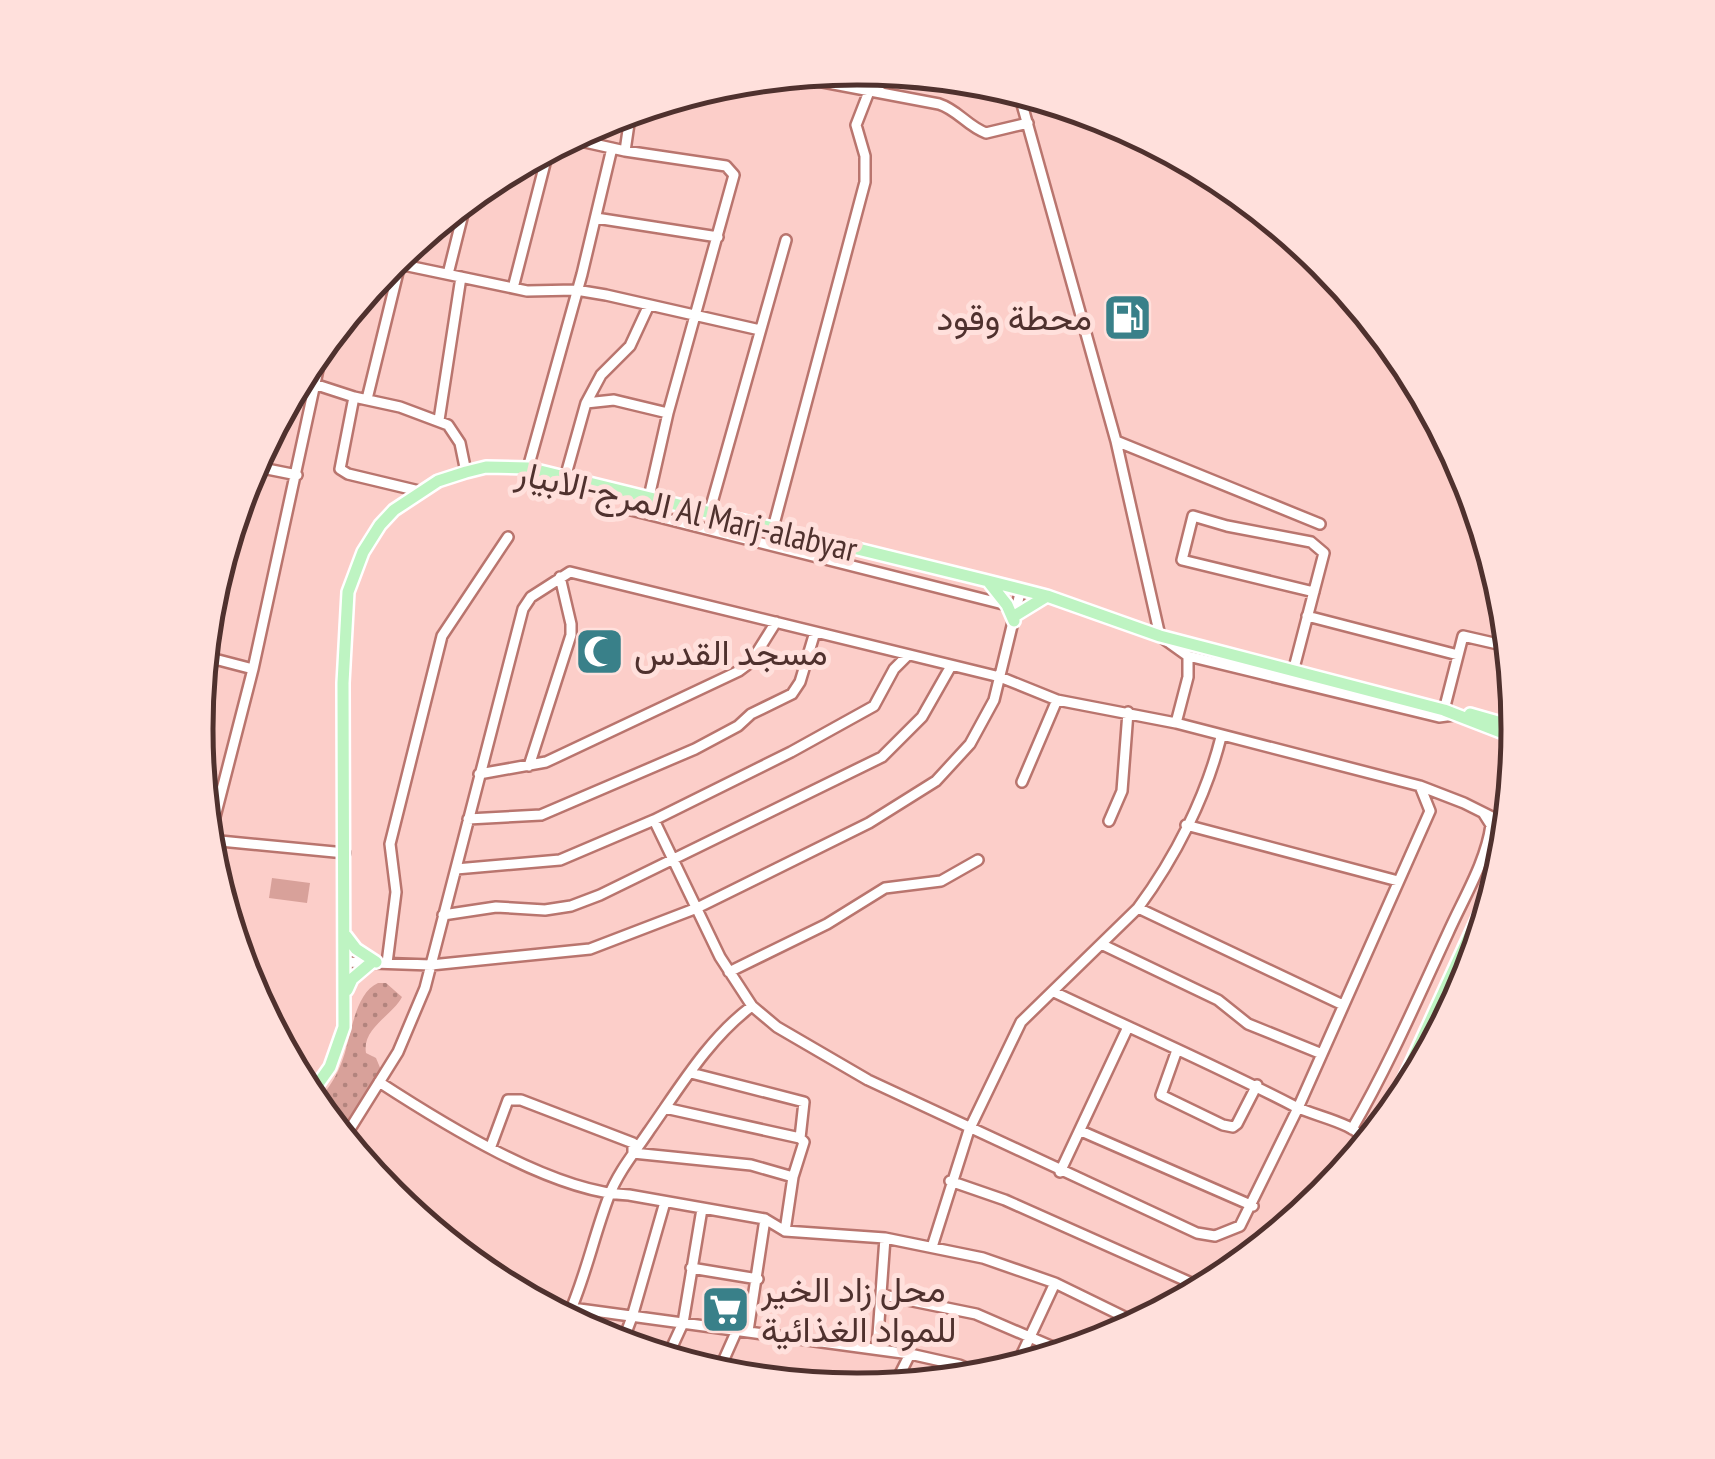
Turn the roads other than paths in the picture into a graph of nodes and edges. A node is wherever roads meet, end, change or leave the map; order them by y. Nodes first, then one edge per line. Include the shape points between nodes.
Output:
1 (849, 85) edge
2 (878, 85) edge
3 (870, 89) junction
4 (1023, 107) edge
5 (1028, 123) junction
6 (629, 127) edge
7 (590, 143) edge
8 (612, 148) junction
9 (626, 151) junction
10 (544, 166) edge
11 (596, 218) junction
12 (461, 221) edge
13 (718, 237) junction
14 (786, 240) dead end
15 (410, 266) edge
16 (448, 274) junction
17 (461, 277) junction
18 (390, 287) edge
19 (513, 288) junction
20 (576, 290) junction
21 (649, 305) junction
22 (697, 316) junction
23 (760, 330) junction
24 (314, 384) joint
25 (354, 397) junction
26 (367, 399) junction
27 (586, 402) junction
28 (668, 413) junction
29 (439, 420) junction
30 (1116, 441) junction
31 (528, 468) junction
32 (268, 469) edge
33 (466, 472) junction
34 (297, 475) junction
35 (566, 478) junction
36 (419, 491) junction
37 (649, 497) junction
38 (627, 509) dead end
39 (710, 510) junction
40 (1320, 524) dead end
41 (772, 528) junction
42 (508, 537) dead end
43 (823, 541) junction
44 (819, 559) junction
45 (560, 578) junction
46 (988, 581) junction
47 (1022, 589) junction
48 (1314, 592) junction
49 (1047, 596) junction
50 (1012, 613) junction
51 (1307, 616) junction
52 (776, 622) junction
53 (814, 632) junction
54 (1160, 636) junction
55 (1496, 643) edge
56 (908, 655) junction
57 (1458, 655) junction
58 (1188, 656) junction
59 (217, 659) edge
60 (951, 666) junction
61 (253, 668) junction
62 (1294, 668) junction
63 (1000, 676) junction
64 (1058, 700) junction
65 (1128, 712) junction
66 (1454, 713) junction
67 (1176, 723) junction
68 (1502, 723) edge
69 (1502, 732) edge
70 (1221, 737) junction
71 (528, 766) junction
72 (479, 774) junction
73 (1022, 782) dead end
74 (1420, 786) junction
75 (1452, 798) junction
76 (218, 805) edge
77 (1430, 811) junction
78 (1482, 812) junction
79 (468, 819) junction
80 (1495, 819) edge
81 (654, 820) junction
82 (1109, 821) dead end
83 (1186, 825) junction
84 (224, 845) edge
85 (345, 853) junction
86 (673, 859) junction
87 (978, 860) dead end
88 (456, 869) junction
89 (1398, 880) junction
90 (697, 908) junction
91 (1138, 908) junction
92 (442, 915) junction
93 (345, 934) junction
94 (1101, 944) junction
95 (1463, 950) edge
96 (345, 962) junction
97 (378, 963) junction
98 (431, 965) junction
99 (730, 972) junction
100 (1054, 992) junction
101 (345, 994) junction
102 (1343, 1005) junction
103 (752, 1006) junction
104 (1128, 1028) junction
105 (1417, 1049) edge
106 (1177, 1050) junction
107 (1322, 1054) junction
108 (691, 1073) junction
109 (379, 1082) junction
110 (320, 1084) edge
111 (1257, 1085) junction
112 (664, 1108) junction
113 (1298, 1108) junction
114 (350, 1127) edge
115 (1352, 1128) junction
116 (969, 1130) junction
117 (1080, 1131) junction
118 (1360, 1133) edge
119 (800, 1138) junction
120 (491, 1146) junction
121 (634, 1153) junction
122 (1060, 1172) junction
123 (793, 1177) junction
124 (950, 1182) junction
125 (609, 1194) junction
126 (664, 1202) junction
127 (1253, 1206) junction
128 (702, 1209) junction
129 (765, 1219) junction
130 (784, 1231) junction
131 (885, 1238) junction
132 (932, 1247) junction
133 (691, 1268) junction
134 (758, 1279) junction
135 (1189, 1282) edge
136 (1054, 1283) junction
137 (883, 1295) junction
138 (572, 1308) joint
139 (1123, 1317) edge
140 (632, 1318) junction
141 (683, 1323) junction
142 (627, 1331) edge
143 (742, 1331) junction
144 (1029, 1338) junction
145 (1047, 1345) edge
146 (672, 1346) edge
147 (877, 1349) junction
148 (1022, 1352) edge
149 (910, 1354) junction
150 (726, 1360) edge
151 (959, 1365) edge
152 (901, 1373) edge

1 - 3 street
2 - 3 street
3 - 5 street via 949,107 986,134
3 - 41 street via 856,125 865,182
4 - 5 street
5 - 30 street
6 - 9 street
7 - 8 street
8 - 9 street
8 - 11 street
9 - 13 street via 731,169
10 - 19 street
11 - 13 street
11 - 20 street
12 - 16 street
13 - 22 street
14 - 23 street
15 - 16 street
16 - 17 street
17 - 19 street
17 - 29 street
18 - 26 street
19 - 20 street
20 - 21 street
20 - 31 street
21 - 22 street
21 - 27 street via 630,346 601,374
22 - 23 street
22 - 28 street
23 - 39 street
24 - 25 street
24 - 34 street
25 - 26 street
25 - 36 street via 340,469
26 - 29 street
27 - 28 street via 614,400
27 - 35 street
28 - 37 street
29 - 33 street via 454,431
30 - 40 street
30 - 54 street
31 - 33 main road, المرج-الابيار Al Marj-alabyar
31 - 35 main road, المرج-الابيار Al Marj-alabyar
32 - 34 street
33 - 36 main road, المرج-الابيار Al Marj-alabyar
34 - 61 street
35 - 37 main road, المرج-الابيار Al Marj-alabyar
36 - 85 main road, المرج-الابيار Al Marj-alabyar via 380,525 348,592
37 - 39 main road, المرج-الابيار Al Marj-alabyar
38 - 44 street
39 - 41 main road, المرج-الابيار Al Marj-alabyar
41 - 43 main road, المرج-الابيار Al Marj-alabyar
42 - 97 street via 448,623 434,665 390,844 396,892
43 - 44 street
43 - 46 main road, المرج-الابيار Al Marj-alabyar
44 - 50 street
45 - 52 street via 578,573
45 - 71 street via 572,624
45 - 72 street via 525,603
46 - 47 main road, المرج-الابيار Al Marj-alabyar
46 - 50 main road
47 - 49 main road, المرج-الابيار Al Marj-alabyar
47 - 50 street
48 - 48 street via 1182,560 1193,516 1319,547 1325,558
48 - 51 street
49 - 50 main road
49 - 54 main road, المرج-الابيار Al Marj-alabyar
50 - 63 street
51 - 57 street
51 - 62 street
52 - 53 street
52 - 71 street via 739,670
53 - 56 street
53 - 79 street via 792,694 738,726 541,815
54 - 58 street
54 - 62 main road, المرج-الابيار Al Marj-alabyar
55 - 57 street via 1463,636
56 - 60 street
56 - 81 street via 874,706
57 - 66 street
58 - 66 street via 1439,717
58 - 67 street
59 - 61 street
60 - 63 street
60 - 86 street via 922,718 882,757
61 - 76 street
62 - 66 main road, المرج-الابيار Al Marj-alabyar
63 - 64 street
63 - 90 street via 979,729 936,781 868,823
64 - 65 street
64 - 73 street
65 - 67 street
65 - 82 street via 1122,790
66 - 68 main road, المرج-الابيار Al Marj-alabyar
66 - 69 main road, المرج-الابيار Al Marj-alabyar
67 - 70 street
70 - 74 street
70 - 83 street
71 - 72 street
72 - 79 street
74 - 75 street
74 - 77 street
75 - 77 street
75 - 78 street
77 - 89 street
78 - 80 street
78 - 115 street via 1491,825 1489,839 1380,1082
79 - 88 street
81 - 86 street
81 - 88 street via 560,860
83 - 89 street
83 - 91 street
84 - 85 street
85 - 93 main road, المرج-الابيار Al Marj-alabyar
86 - 90 street
86 - 92 street via 566,907
87 - 99 street via 941,881 885,888
88 - 92 street
89 - 102 street
90 - 98 street via 582,951
90 - 99 street
91 - 94 street
91 - 102 street
92 - 98 street
93 - 96 main road, المرج-الابيار Al Marj-alabyar
93 - 97 main road
94 - 100 street
94 - 107 street via 1218,1000 1248,1024
95 - 105 main road
96 - 97 street
96 - 101 main road, المرج-الابيار Al Marj-alabyar
97 - 98 street
97 - 101 main road via 352,979
98 - 109 street via 416,1016
99 - 103 street
100 - 104 street
100 - 116 street via 1021,1022
101 - 110 main road, المرج-الابيار Al Marj-alabyar via 340,1045
102 - 107 street
103 - 108 street via 730,1022
103 - 116 street via 788,1036
104 - 106 street
104 - 117 street
106 - 111 street
106 - 111 street via 1162,1095 1223,1125 1237,1124
107 - 113 street
108 - 112 street
108 - 119 street via 804,1102
109 - 114 street
109 - 120 street
111 - 113 street
112 - 119 street
112 - 121 street
113 - 115 street
113 - 127 street
115 - 118 street
116 - 122 street
116 - 124 street
117 - 122 street
117 - 127 street
119 - 123 street
120 - 121 street via 503,1107 521,1100 632,1144
120 - 125 street
121 - 123 street via 756,1166
121 - 125 street
122 - 127 street via 1196,1233 1228,1233
123 - 130 street
124 - 132 street
124 - 135 street
125 - 126 street
125 - 138 street
126 - 128 street
126 - 140 street
128 - 129 street
128 - 133 street
129 - 130 street
129 - 134 street
130 - 131 street
131 - 132 street
131 - 137 street
132 - 136 street
133 - 134 street
133 - 141 street
134 - 143 street
136 - 139 street
136 - 144 street
137 - 144 street via 976,1314
137 - 147 street
138 - 140 street
140 - 141 street
140 - 142 street
141 - 143 street
141 - 146 street
143 - 147 street
143 - 150 street
144 - 145 street
144 - 148 street
147 - 149 street
149 - 151 street
149 - 152 street

